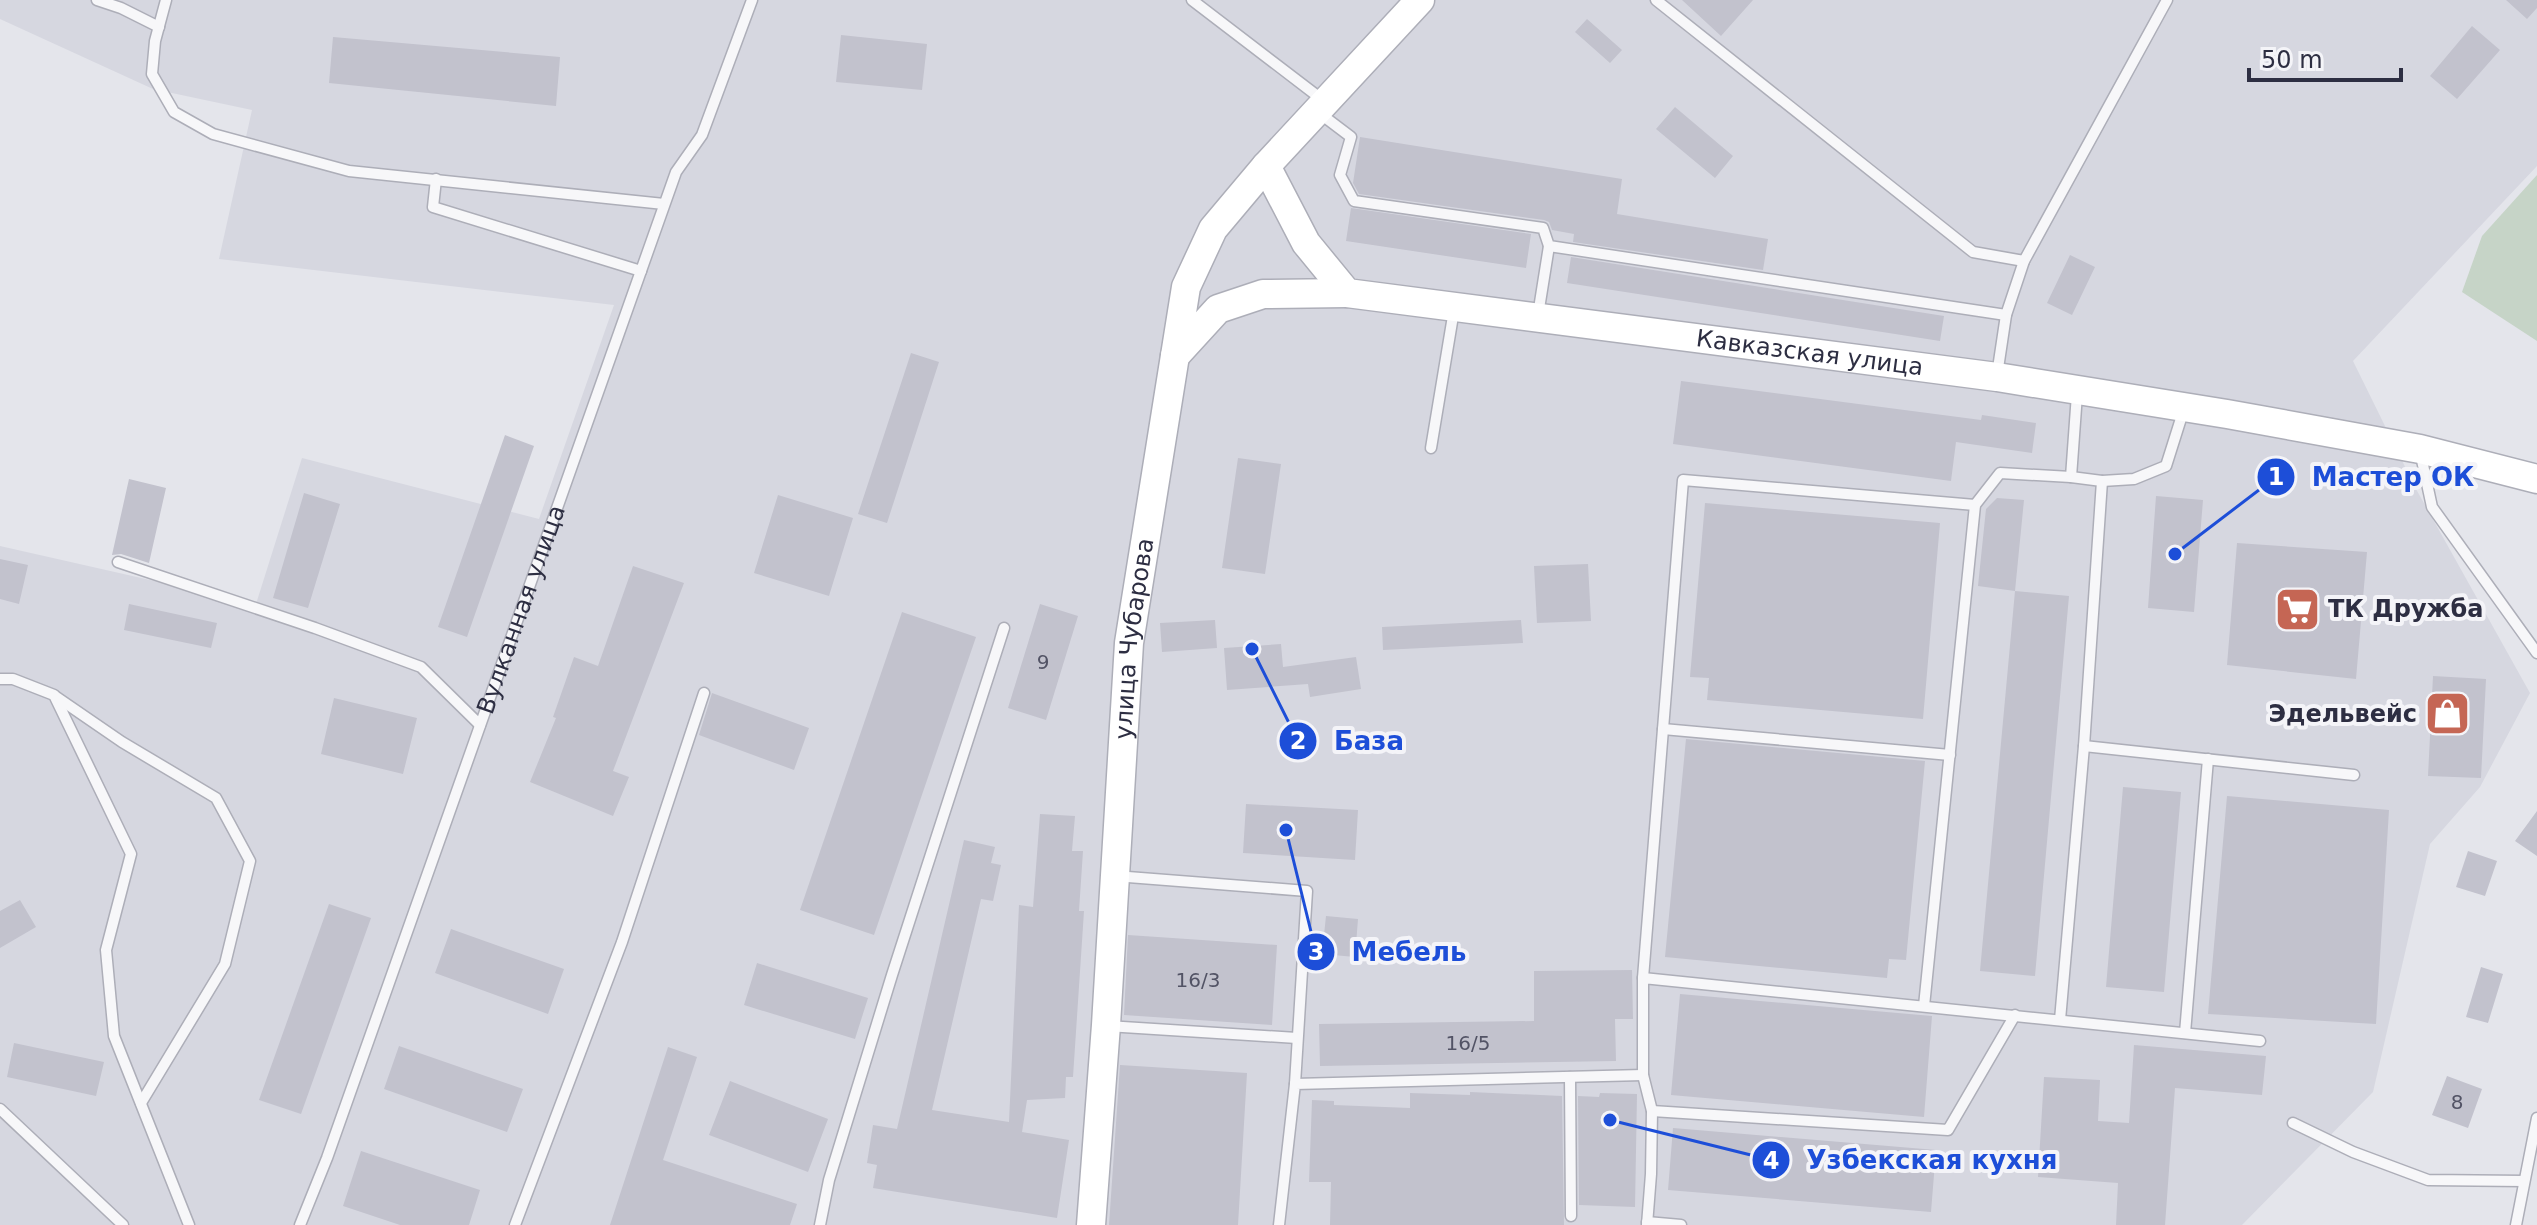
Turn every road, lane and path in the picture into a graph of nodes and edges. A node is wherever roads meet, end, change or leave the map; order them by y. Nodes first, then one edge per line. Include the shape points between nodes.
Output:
1 (97, 0) edge
2 (166, 0) edge
3 (752, 0) edge
4 (1192, 0) edge
5 (1420, 0) edge
6 (1656, 0) edge
7 (2167, 0) edge
8 (159, 27) junction
9 (1322, 107) junction
10 (1266, 166) junction
11 (436, 179) junction
12 (664, 204) junction
13 (1549, 246) junction
14 (2024, 261) junction
15 (641, 271) junction
16 (1347, 293) junction
17 (1454, 308) junction
18 (2006, 315) junction
19 (1537, 318) junction
20 (1175, 356) junction
21 (1997, 377) junction
22 (2077, 389) junction
23 (2185, 407) junction
24 (1431, 448) dead end
25 (2420, 449) junction
26 (2071, 477) junction
27 (2537, 479) edge
28 (2102, 481) junction
29 (1975, 505) junction
30 (118, 562) dead end
31 (1004, 628) dead end
32 (2537, 653) edge
33 (0, 679) edge
34 (704, 693) dead end
35 (54, 695) junction
36 (480, 725) junction
37 (1663, 729) junction
38 (2084, 746) junction
39 (1950, 755) junction
40 (2208, 759) junction
41 (2354, 775) dead end
42 (1115, 876) junction
43 (1643, 978) junction
44 (1924, 1006) junction
45 (2015, 1015) junction
46 (2060, 1020) junction
47 (1106, 1025) junction
48 (2185, 1033) junction
49 (1297, 1038) junction
50 (2260, 1041) dead end
51 (1643, 1075) junction
52 (1570, 1077) junction
53 (1295, 1084) junction
54 (141, 1103) junction
55 (0, 1109) edge
56 (1652, 1111) junction
57 (2537, 1118) edge
58 (2293, 1123) dead end
59 (2524, 1181) junction
60 (1571, 1216) dead end
61 (1647, 1223) edge
62 (123, 1225) edge
63 (189, 1225) edge
64 (300, 1225) edge
65 (515, 1225) edge
66 (820, 1225) edge
67 (1091, 1225) edge
68 (1279, 1225) edge
69 (1681, 1225) edge
70 (2516, 1225) edge

1 - 8 lane
2 - 8 lane
3 - 12 lane, Вулканная улица via 702,135 676,172
4 - 9 lane
5 - 9 main road
6 - 14 lane via 1973,252
7 - 14 lane
8 - 11 lane via 152,74 174,112 213,134 349,171
9 - 10 main road, улица Чубарова
9 - 13 lane via 1351,137 1340,175 1354,201 1543,228
10 - 16 main road via 1306,243
10 - 20 main road, улица Чубарова via 1213,229 1186,287
11 - 12 lane
11 - 15 lane via 433,207
12 - 15 lane, Вулканная улица
13 - 18 lane
13 - 19 lane
14 - 18 lane
15 - 36 lane, Вулканная улица
16 - 17 main road, Кавказская улица
16 - 20 main road, Кавказская улица via 1263,294 1218,309
17 - 19 main road, Кавказская улица
17 - 24 lane
18 - 21 lane
19 - 21 main road, Кавказская улица
20 - 42 main road, улица Чубарова via 1129,643
21 - 22 main road, Кавказская улица
22 - 23 main road, Кавказская улица
22 - 26 lane
23 - 25 main road, Кавказская улица
23 - 28 lane via 2166,466 2134,479
25 - 27 main road, Кавказская улица
25 - 32 lane via 2432,507
26 - 28 lane
26 - 29 lane via 2000,473
28 - 38 lane
29 - 37 lane via 1683,480
29 - 39 lane
30 - 36 lane via 421,667
31 - 66 lane via 887,989
33 - 35 lane
34 - 65 lane via 622,942
35 - 54 lane via 131,854 106,950 114,1036
35 - 54 lane via 216,798 250,861 225,964
36 - 64 lane, Вулканная улица
37 - 39 lane
37 - 43 lane
38 - 40 lane
38 - 46 lane
39 - 44 lane
40 - 41 lane
40 - 48 lane
42 - 47 main road, улица Чубарова
42 - 49 lane via 1307,891
43 - 44 lane
43 - 51 lane
44 - 45 lane
45 - 46 lane
45 - 56 lane via 1948,1130
46 - 48 lane
47 - 49 lane
47 - 67 main road, улица Чубарова
48 - 50 lane
49 - 53 lane
51 - 52 lane
51 - 56 lane
52 - 53 lane
52 - 60 lane
53 - 68 lane
54 - 63 lane
55 - 62 lane
56 - 61 lane
57 - 59 lane
58 - 59 lane via 2428,1180
59 - 70 lane
61 - 69 lane

